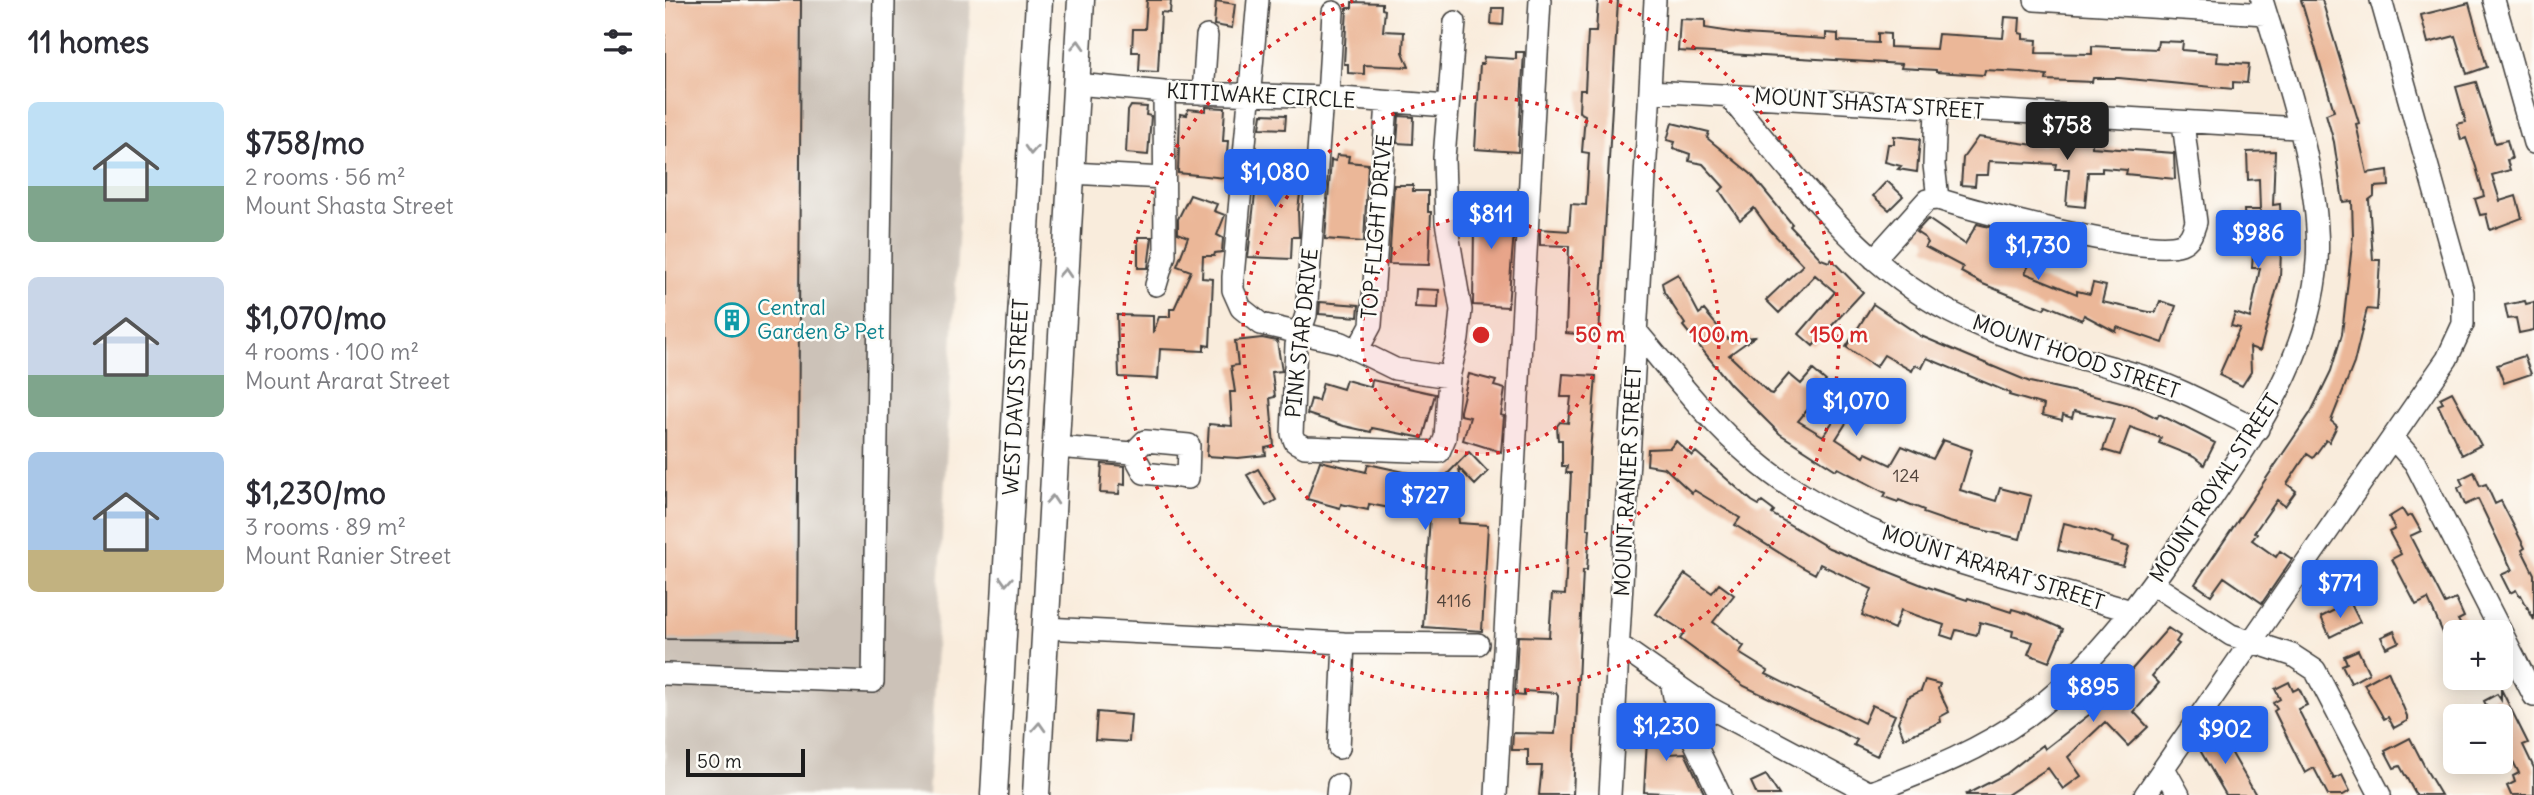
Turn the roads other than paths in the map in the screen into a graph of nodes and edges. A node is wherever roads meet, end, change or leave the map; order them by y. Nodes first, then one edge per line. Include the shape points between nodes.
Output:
1 (884, 0) edge
2 (1039, 0) edge
3 (1081, 0) edge
4 (1258, 0) edge
5 (1541, 0) edge
6 (1655, 0) edge
7 (2035, 0) edge
8 (2381, 0) edge
9 (2494, 0) edge
10 (2264, 7) edge
11 (1333, 12) dead end
12 (1455, 22) dead end
13 (1207, 36) dead end
14 (1035, 82) junction
15 (1076, 84) junction
16 (1650, 91) junction
17 (1164, 92) junction
18 (1203, 94) junction
19 (1727, 95) junction
20 (1250, 97) junction
21 (1325, 98) junction
22 (1387, 103) junction
23 (1447, 106) junction
24 (1936, 108) junction
25 (2183, 123) junction
26 (2298, 128) junction
27 (2534, 143) edge
28 (1071, 173) junction
29 (1164, 177) junction
30 (1938, 199) junction
31 (1874, 260) junction
32 (1156, 285) dead end
33 (1299, 332) junction
34 (1637, 332) junction
35 (1359, 349) junction
36 (1449, 377) junction
37 (1015, 415) junction
38 (1057, 419) junction
39 (2258, 429) junction
40 (2393, 438) junction
41 (1056, 447) junction
42 (1133, 453) dead end
43 (2153, 584) junction
44 (2131, 611) junction
45 (1045, 628) junction
46 (1344, 643) junction
47 (1478, 644) dead end
48 (1618, 644) junction
49 (2250, 644) junction
50 (665, 674) edge
51 (1671, 681) junction
52 (2534, 696) edge
53 (1339, 748) dead end
54 (2165, 771) junction
55 (1867, 794) edge
56 (994, 795) edge
57 (1036, 795) edge
58 (1496, 795) edge
59 (1610, 795) edge
60 (1720, 795) edge
61 (2145, 795) edge
62 (2179, 795) edge
63 (2379, 795) edge

1 - 50 street via 873,682
2 - 14 main road, WEST DAVIS STREET
15 -> 3 main road, WEST DAVIS STREET
4 - 20 street
5 - 58 street
6 - 16 street, MOUNT RANIER STREET
7 - 10 street
8 - 40 street via 2465,308 2458,341
9 - 27 street
10 - 26 street, MOUNT ROYAL STREET
11 - 21 street, PINK STAR DRIVE
12 - 23 street
13 - 18 street
14 - 15 main road
14 -> 37 main road, WEST DAVIS STREET
15 - 17 street, KITTIWAKE CIRCLE
15 - 28 main road, WEST DAVIS STREET
16 - 19 street, MOUNT SHASTA STREET
16 - 34 street, MOUNT RANIER STREET
17 - 18 street, KITTIWAKE CIRCLE
17 - 29 street
18 - 20 street, KITTIWAKE CIRCLE
19 - 24 street, MOUNT SHASTA STREET
19 - 31 street, MOUNT HOOD STREET via 1846,234
20 - 21 street, KITTIWAKE CIRCLE
20 - 33 street via 1233,290 1241,309 1261,324
21 - 22 street, KITTIWAKE CIRCLE
21 - 33 street, PINK STAR DRIVE via 1306,315
22 - 23 street, KITTIWAKE CIRCLE
22 - 35 street, TOP FLIGHT DRIVE via 1371,325
23 - 36 street via 1446,222 1461,310
24 - 25 street, MOUNT SHASTA STREET
24 - 30 street
25 - 26 street, MOUNT SHASTA STREET
25 - 30 street via 2196,222 2192,235 2179,245 2158,248 2057,230
26 - 39 street, MOUNT ROYAL STREET via 2313,196 2316,272 2301,345
28 - 29 street
38 -> 28 main road, WEST DAVIS STREET
29 - 32 street via 1165,255
30 - 31 street via 1927,200
31 - 39 street, MOUNT HOOD STREET via 1948,311 1992,332 2143,377
33 - 35 street
33 - 36 street, PINK STAR DRIVE via 1291,433 1295,442 1305,447 1439,452 1445,438
34 - 44 street, MOUNT ARARAT STREET via 1700,407 1750,457 1826,508 1898,542
34 - 48 street, MOUNT RANIER STREET
35 - 36 street via 1395,369
37 - 38 main road
37 -> 56 main road, WEST DAVIS STREET
38 - 41 main road, WEST DAVIS STREET
39 - 43 street, MOUNT ROYAL STREET
40 - 49 street
40 - 52 street via 2415,463
41 - 42 street
45 -> 41 main road, WEST DAVIS STREET
43 - 44 street, MOUNT ROYAL STREET
43 - 49 street
44 - 55 street, MOUNT ROYAL STREET via 2090,662 2025,718 1950,762
45 - 46 street
57 -> 45 main road, WEST DAVIS STREET
46 - 47 street
46 - 53 street
48 - 51 street
48 - 59 street, MOUNT RANIER STREET
49 - 54 street
49 - 63 street via 2293,655 2315,670
51 - 55 street
51 - 60 street via 1675,702
54 - 61 street
54 - 62 street

